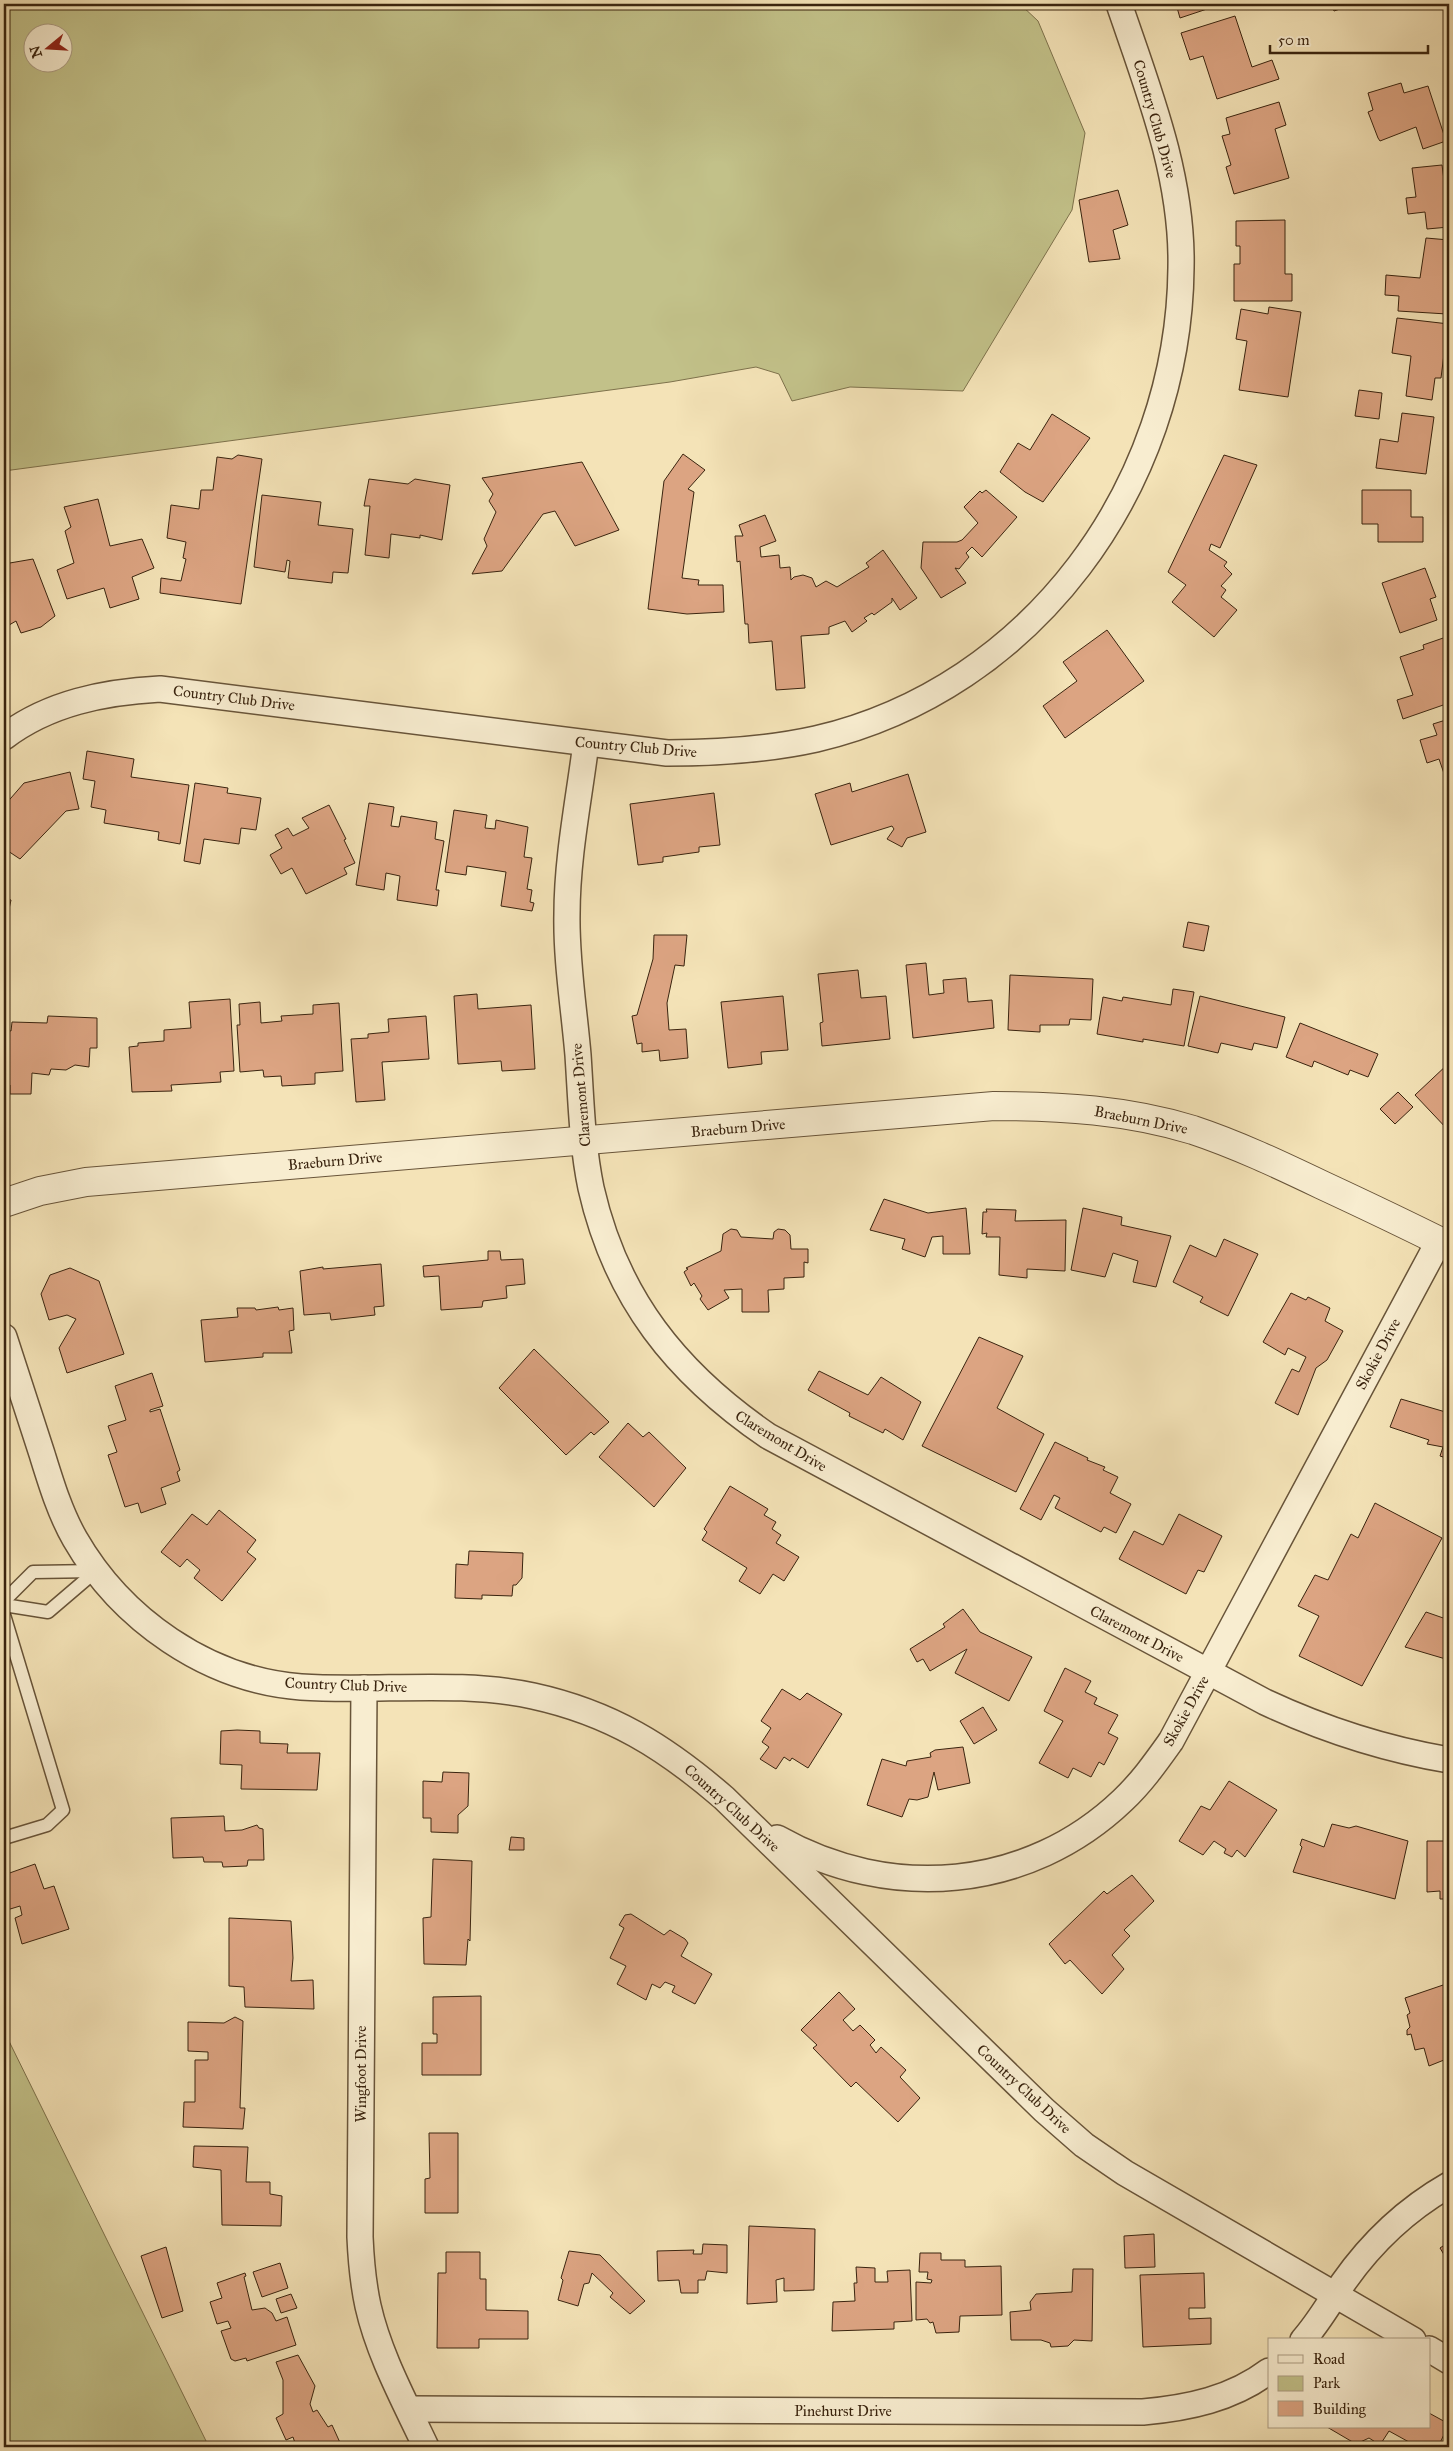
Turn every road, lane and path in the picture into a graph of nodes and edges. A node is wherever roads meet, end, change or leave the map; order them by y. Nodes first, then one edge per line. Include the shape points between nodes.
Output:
1 (1119, 4) edge
2 (4, 737) edge
3 (586, 743) junction
4 (584, 1140) junction
5 (4, 1203) edge
6 (1444, 1243) edge
7 (4, 1337) edge
8 (96, 1571) junction
9 (4, 1603) edge
10 (4, 1615) edge
11 (1208, 1672) junction
12 (364, 1688) junction
13 (1449, 1760) edge
14 (736, 1809) junction
15 (4, 1838) edge
16 (1449, 2185) edge
17 (1336, 2295) junction
18 (1305, 2338) edge
19 (1410, 2338) edge
20 (1430, 2350) edge
21 (1449, 2361) edge
22 (1268, 2372) edge
23 (409, 2410) junction
24 (426, 2447) edge

1 - 3 street, Country Club Drive via 1170,165 1182,266 1179,316 1164,399 1148,448 1105,530 1076,571 1042,609 998,649 935,691 866,723 818,738 718,753 667,753
2 - 3 street, Country Club Drive via 48,712 82,699 123,691 160,689
3 - 4 street, Claremont Drive via 566,915
4 - 5 street, Braeburn Drive via 86,1182 40,1191
4 - 6 street, Braeburn Drive via 994,1106 1094,1110 1184,1128 1249,1150
4 - 11 street, Claremont Drive via 591,1187 619,1270 638,1305 670,1351 730,1410 768,1436
6 - 11 street, Skokie Drive
7 - 8 street, Country Club Drive via 58,1501 74,1538
8 - 9 lane via 33,1572
8 - 9 lane via 48,1612
8 - 12 street, Country Club Drive via 122,1602 152,1628 212,1664 254,1679 299,1686
10 - 15 lane via 63,1810 47,1825
11 - 13 street, Claremont Drive via 1311,1723 1358,1740
11 - 14 street, Skokie Drive via 1171,1741 1124,1800 1059,1846 1007,1867 944,1879 904,1879 870,1874 799,1850 768,1833
12 - 14 street, Country Club Drive via 493,1690 578,1708 662,1748 689,1767
12 - 23 street, Wingfoot Drive via 362,2271 378,2340
14 - 17 street, Country Club Drive via 1044,2110 1084,2145 1125,2173
16 - 17 street via 1396,2222 1368,2251
17 - 18 street
17 - 19 street, Country Club Drive
20 - 21 street
22 - 23 street, Pinehurst Drive via 1209,2402 1176,2410 1143,2412
23 - 24 street, Wingfoot Drive

